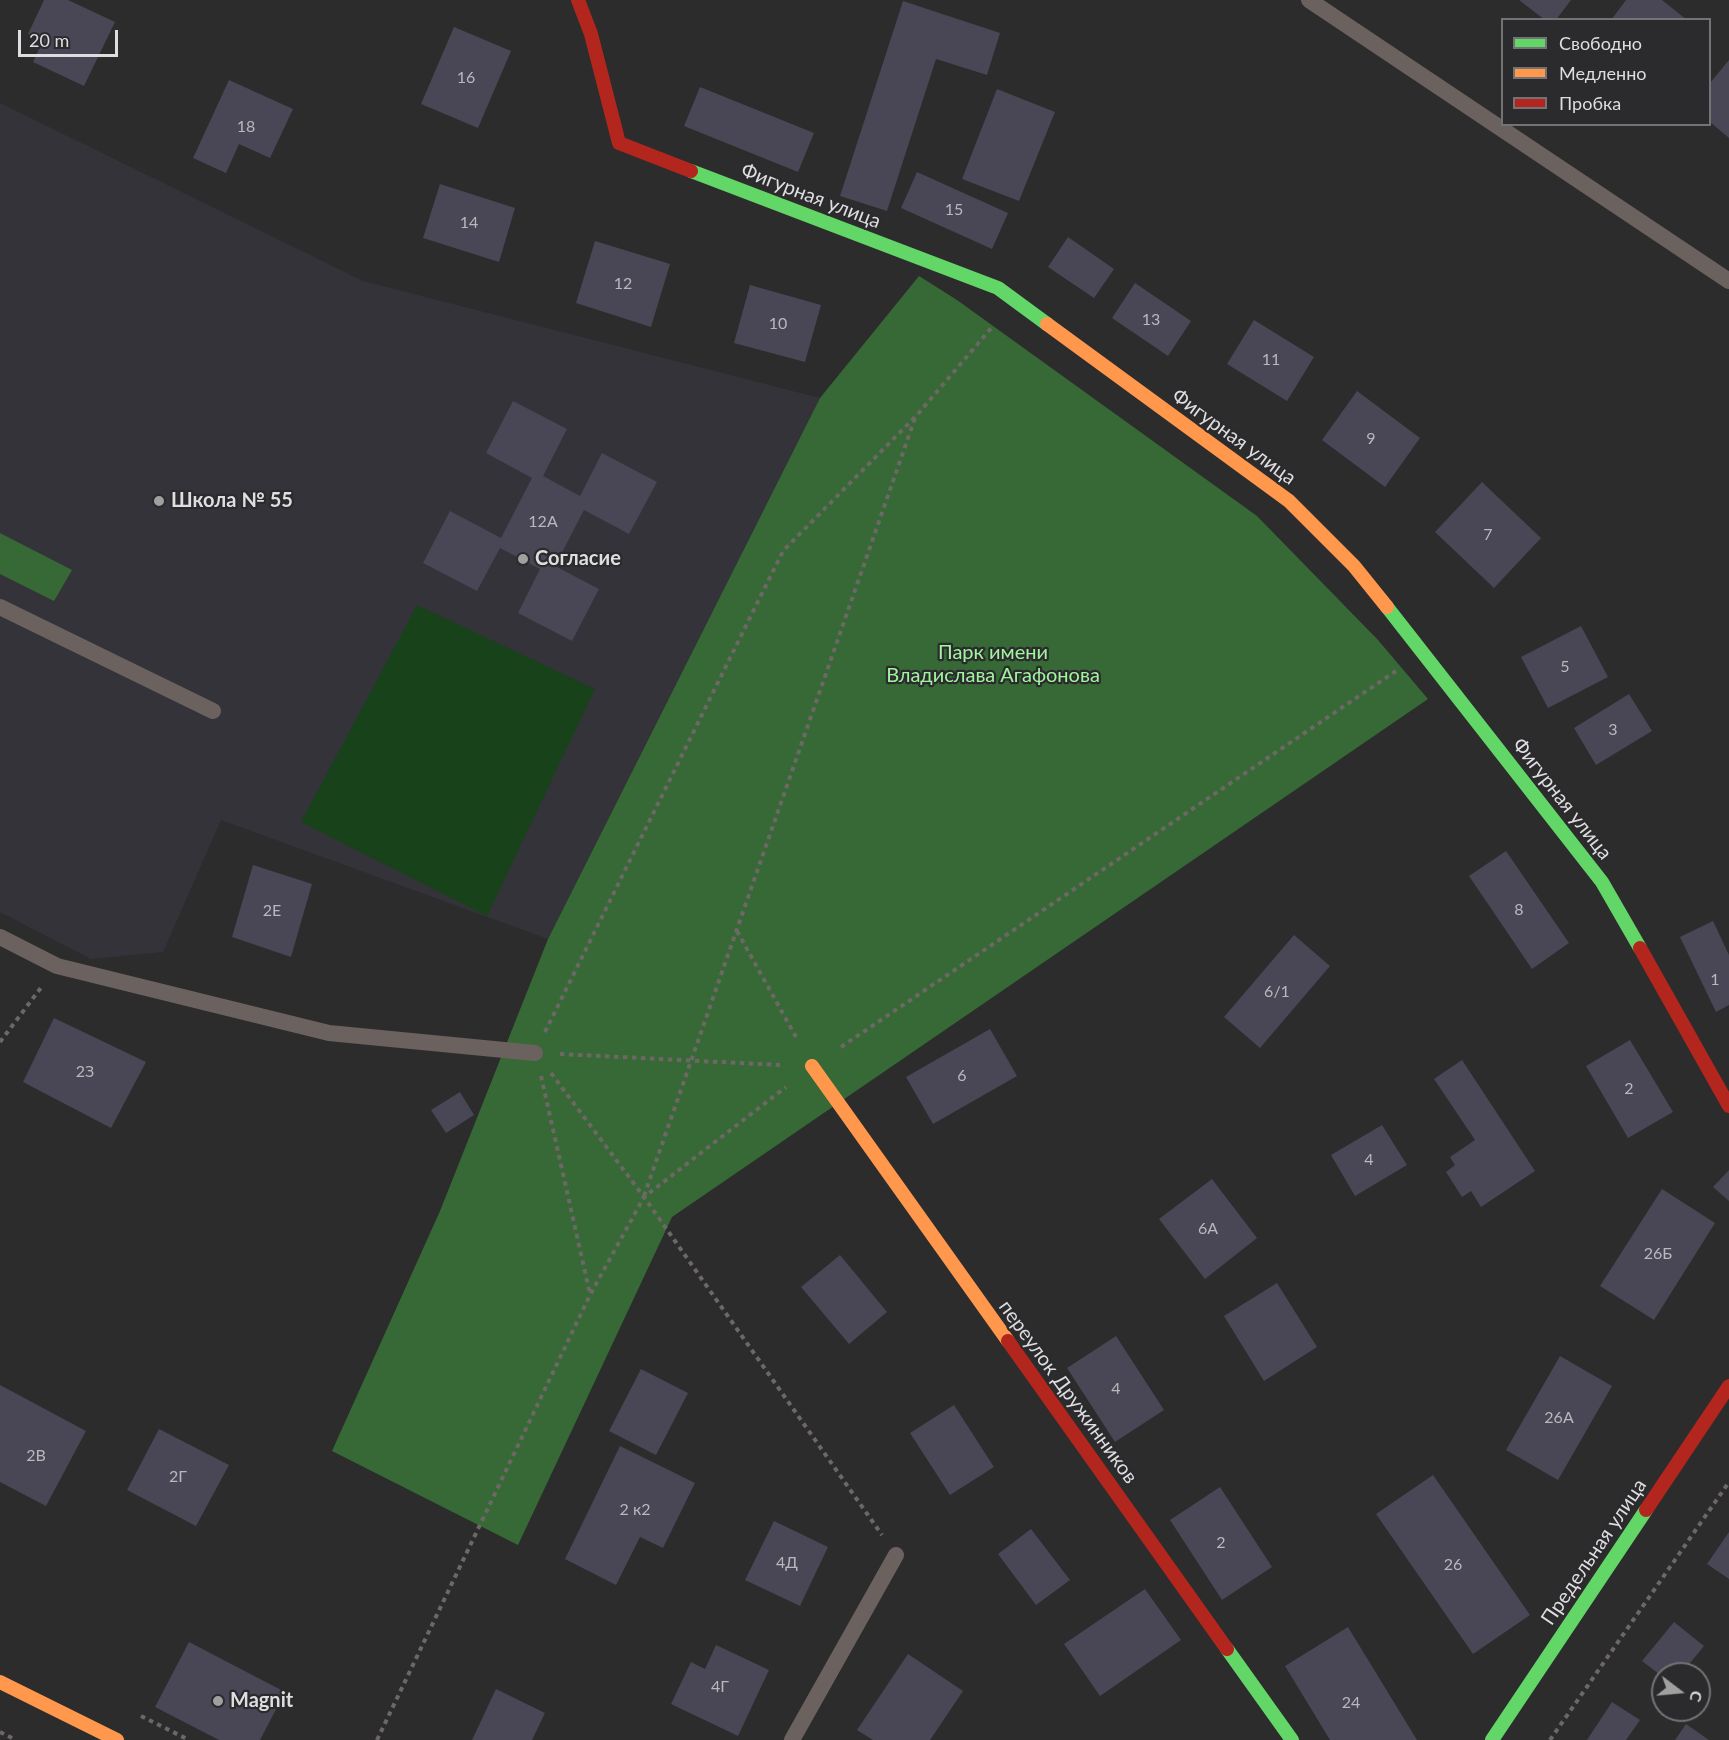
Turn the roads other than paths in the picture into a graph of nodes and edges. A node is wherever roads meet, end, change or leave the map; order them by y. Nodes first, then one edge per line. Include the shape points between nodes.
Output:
1 (578, 0) edge
2 (1309, 0) edge
3 (1729, 281) edge
4 (0, 607) edge
5 (213, 711) dead end
6 (0, 937) edge
7 (535, 1053) road end
8 (812, 1066) road end
9 (1729, 1106) edge
10 (1729, 1386) edge
11 (896, 1555) road end
12 (0, 1682) edge
13 (117, 1740) edge
14 (792, 1740) edge
15 (1293, 1740) edge
16 (1492, 1740) edge

1 - 9 street, Фигурная улица via 591,34 619,143 998,288 1288,501 1354,566 1602,882
2 - 3 lane
4 - 5 lane
6 - 7 lane via 57,966 329,1033
8 - 15 street, переулок Дружинников
10 - 16 street, Предельная улица
11 - 14 lane
12 - 13 street

